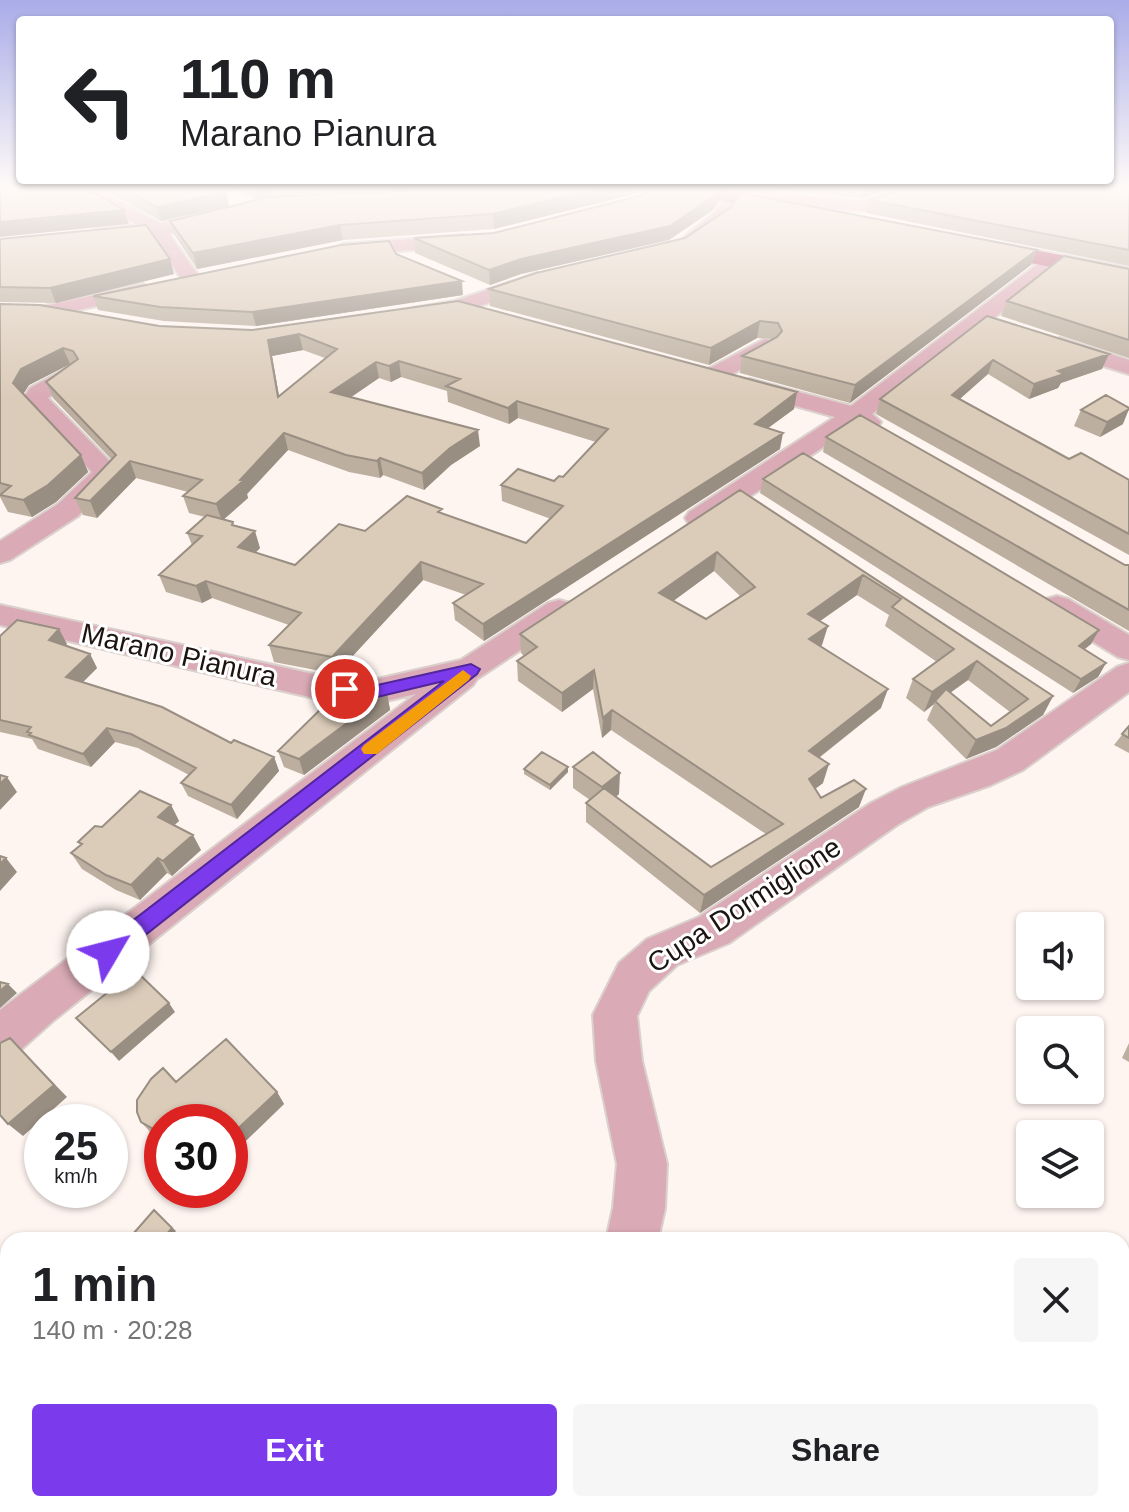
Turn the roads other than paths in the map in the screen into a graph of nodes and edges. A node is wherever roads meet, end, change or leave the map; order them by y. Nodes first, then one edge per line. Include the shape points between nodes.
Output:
1 (181, 257) edge
2 (404, 257) edge
3 (1031, 257) edge
4 (1054, 261) junction
5 (416, 265) edge
6 (559, 274) edge
7 (1129, 275) edge
8 (460, 283) edge
9 (494, 307) junction
10 (401, 316) edge
11 (979, 319) junction
12 (106, 322) edge
13 (1009, 329) edge
14 (1039, 338) edge
15 (765, 346) edge
16 (1129, 367) edge
17 (69, 374) edge
18 (855, 415) junction
19 (897, 438) edge
20 (798, 451) junction
21 (824, 467) edge
22 (736, 493) junction
23 (762, 510) edge
24 (673, 535) edge
25 (0, 554) edge
26 (584, 593) edge
27 (1036, 594) edge
28 (0, 615) edge
29 (1129, 649) edge
30 (471, 669) junction
31 (1129, 675) edge
32 (0, 1039) edge
33 (634, 1232) edge

1 - 12 street via 198,277 40,311
2 - 5 street
3 - 4 main road
4 - 7 main road
4 - 11 street
6 - 9 street
8 - 9 street
9 - 10 street
11 - 13 street
11 - 18 street
14 - 16 street
15 - 18 street via 706,373
17 - 25 street via 35,399 107,472 68,510
18 - 19 street
18 - 20 street
20 - 21 street
20 - 22 street
22 - 23 street
22 - 24 street
26 - 30 street, Marano Pianura
27 - 29 street
28 - 30 street, Marano Pianura via 318,687 373,692
30 - 32 street
31 - 33 street, Cupa Dormiglione via 1060,705 1010,760 884,814 714,930 662,952 634,977 615,1015 619,1061 642,1164

